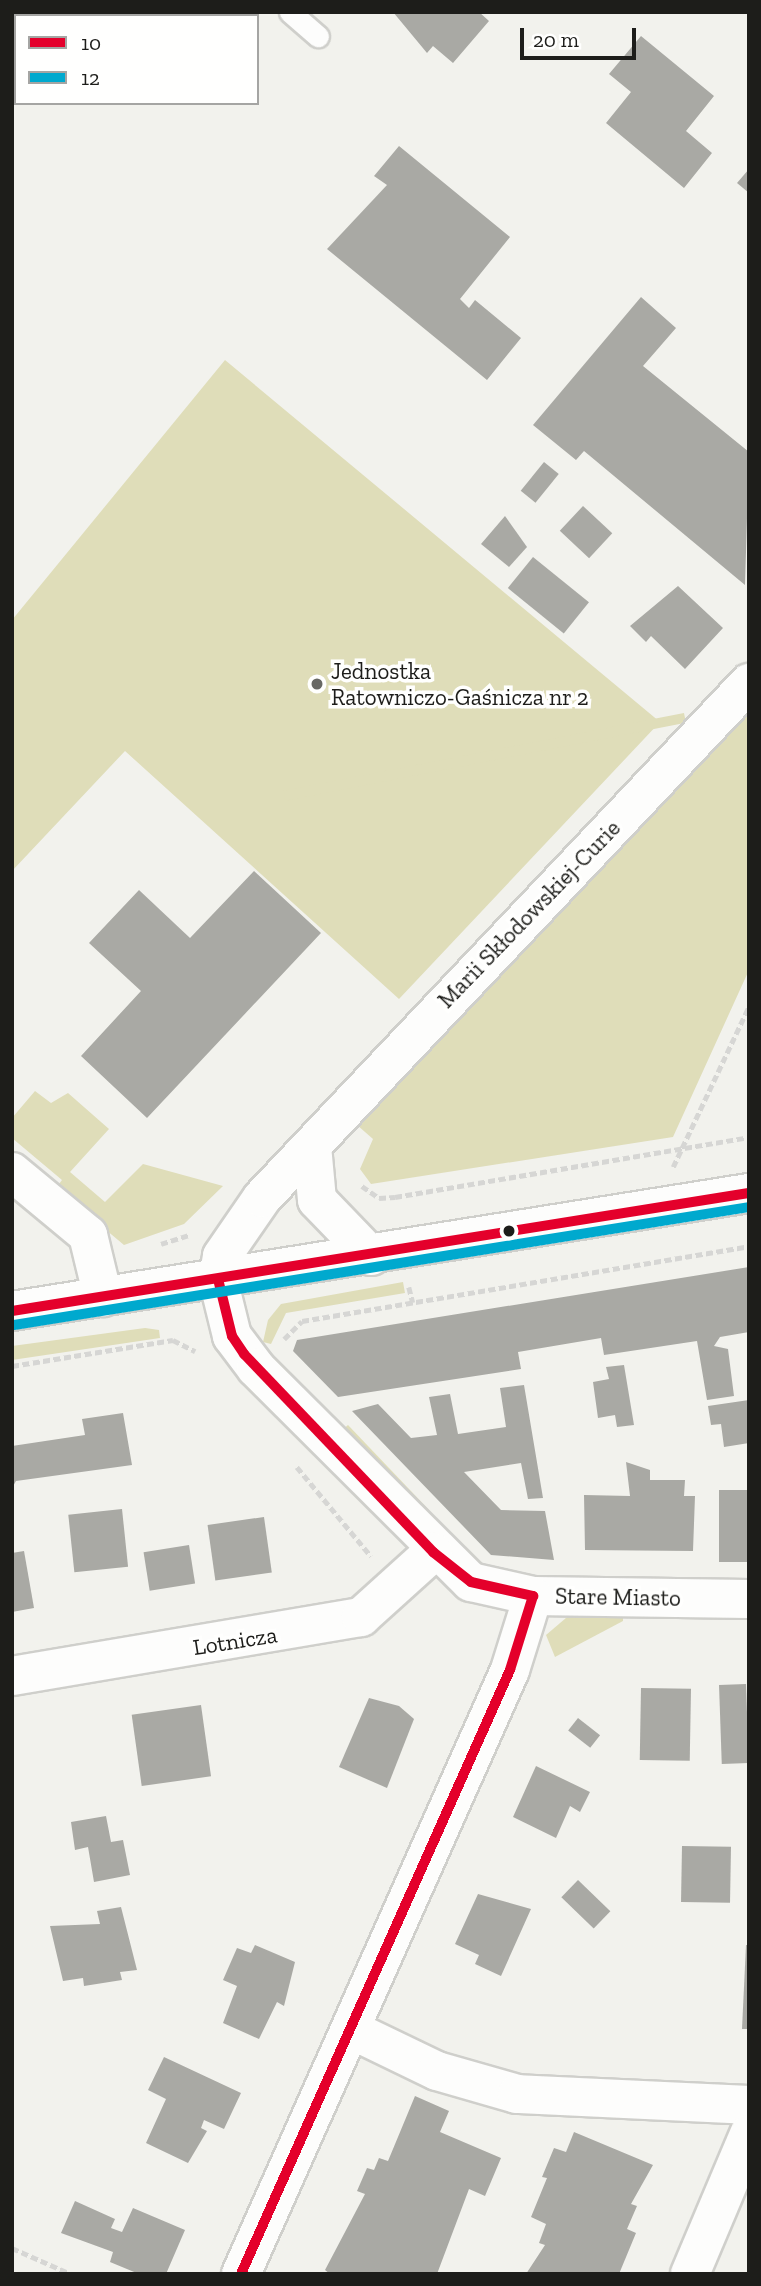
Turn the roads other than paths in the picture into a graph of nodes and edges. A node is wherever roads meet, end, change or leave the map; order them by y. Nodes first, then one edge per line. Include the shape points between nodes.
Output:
1 (290, 12) edge
2 (318, 36) dead end
3 (749, 683) edge
4 (312, 1146) junction
5 (12, 1172) edge
6 (749, 1193) edge
7 (371, 1256) junction
8 (218, 1279) junction
9 (103, 1297) junction
10 (12, 1311) edge
11 (433, 1552) junction
12 (533, 1596) junction
13 (749, 1599) edge
14 (12, 1676) edge
15 (352, 2030) junction
16 (749, 2105) edge
17 (749, 2134) edge
18 (241, 2274) edge
19 (690, 2274) edge

1 - 2 lane
3 - 4 street, Marii Skłodowskiej-Curie
4 - 7 street via 317,1200
4 - 8 street, Marii Skłodowskiej-Curie via 250,1212 222,1256
5 - 9 street via 88,1235
6 - 7 street
7 - 8 street
8 - 9 street
8 - 11 street, Stare Miasto via 232,1336 256,1368
9 - 10 street
11 - 12 street, Stare Miasto via 471,1582
11 - 14 street, Lotnicza via 361,1617
12 - 13 street, Stare Miasto
12 - 15 street via 510,1670
15 - 16 street via 437,2071 517,2094
15 - 18 street
17 - 19 street

